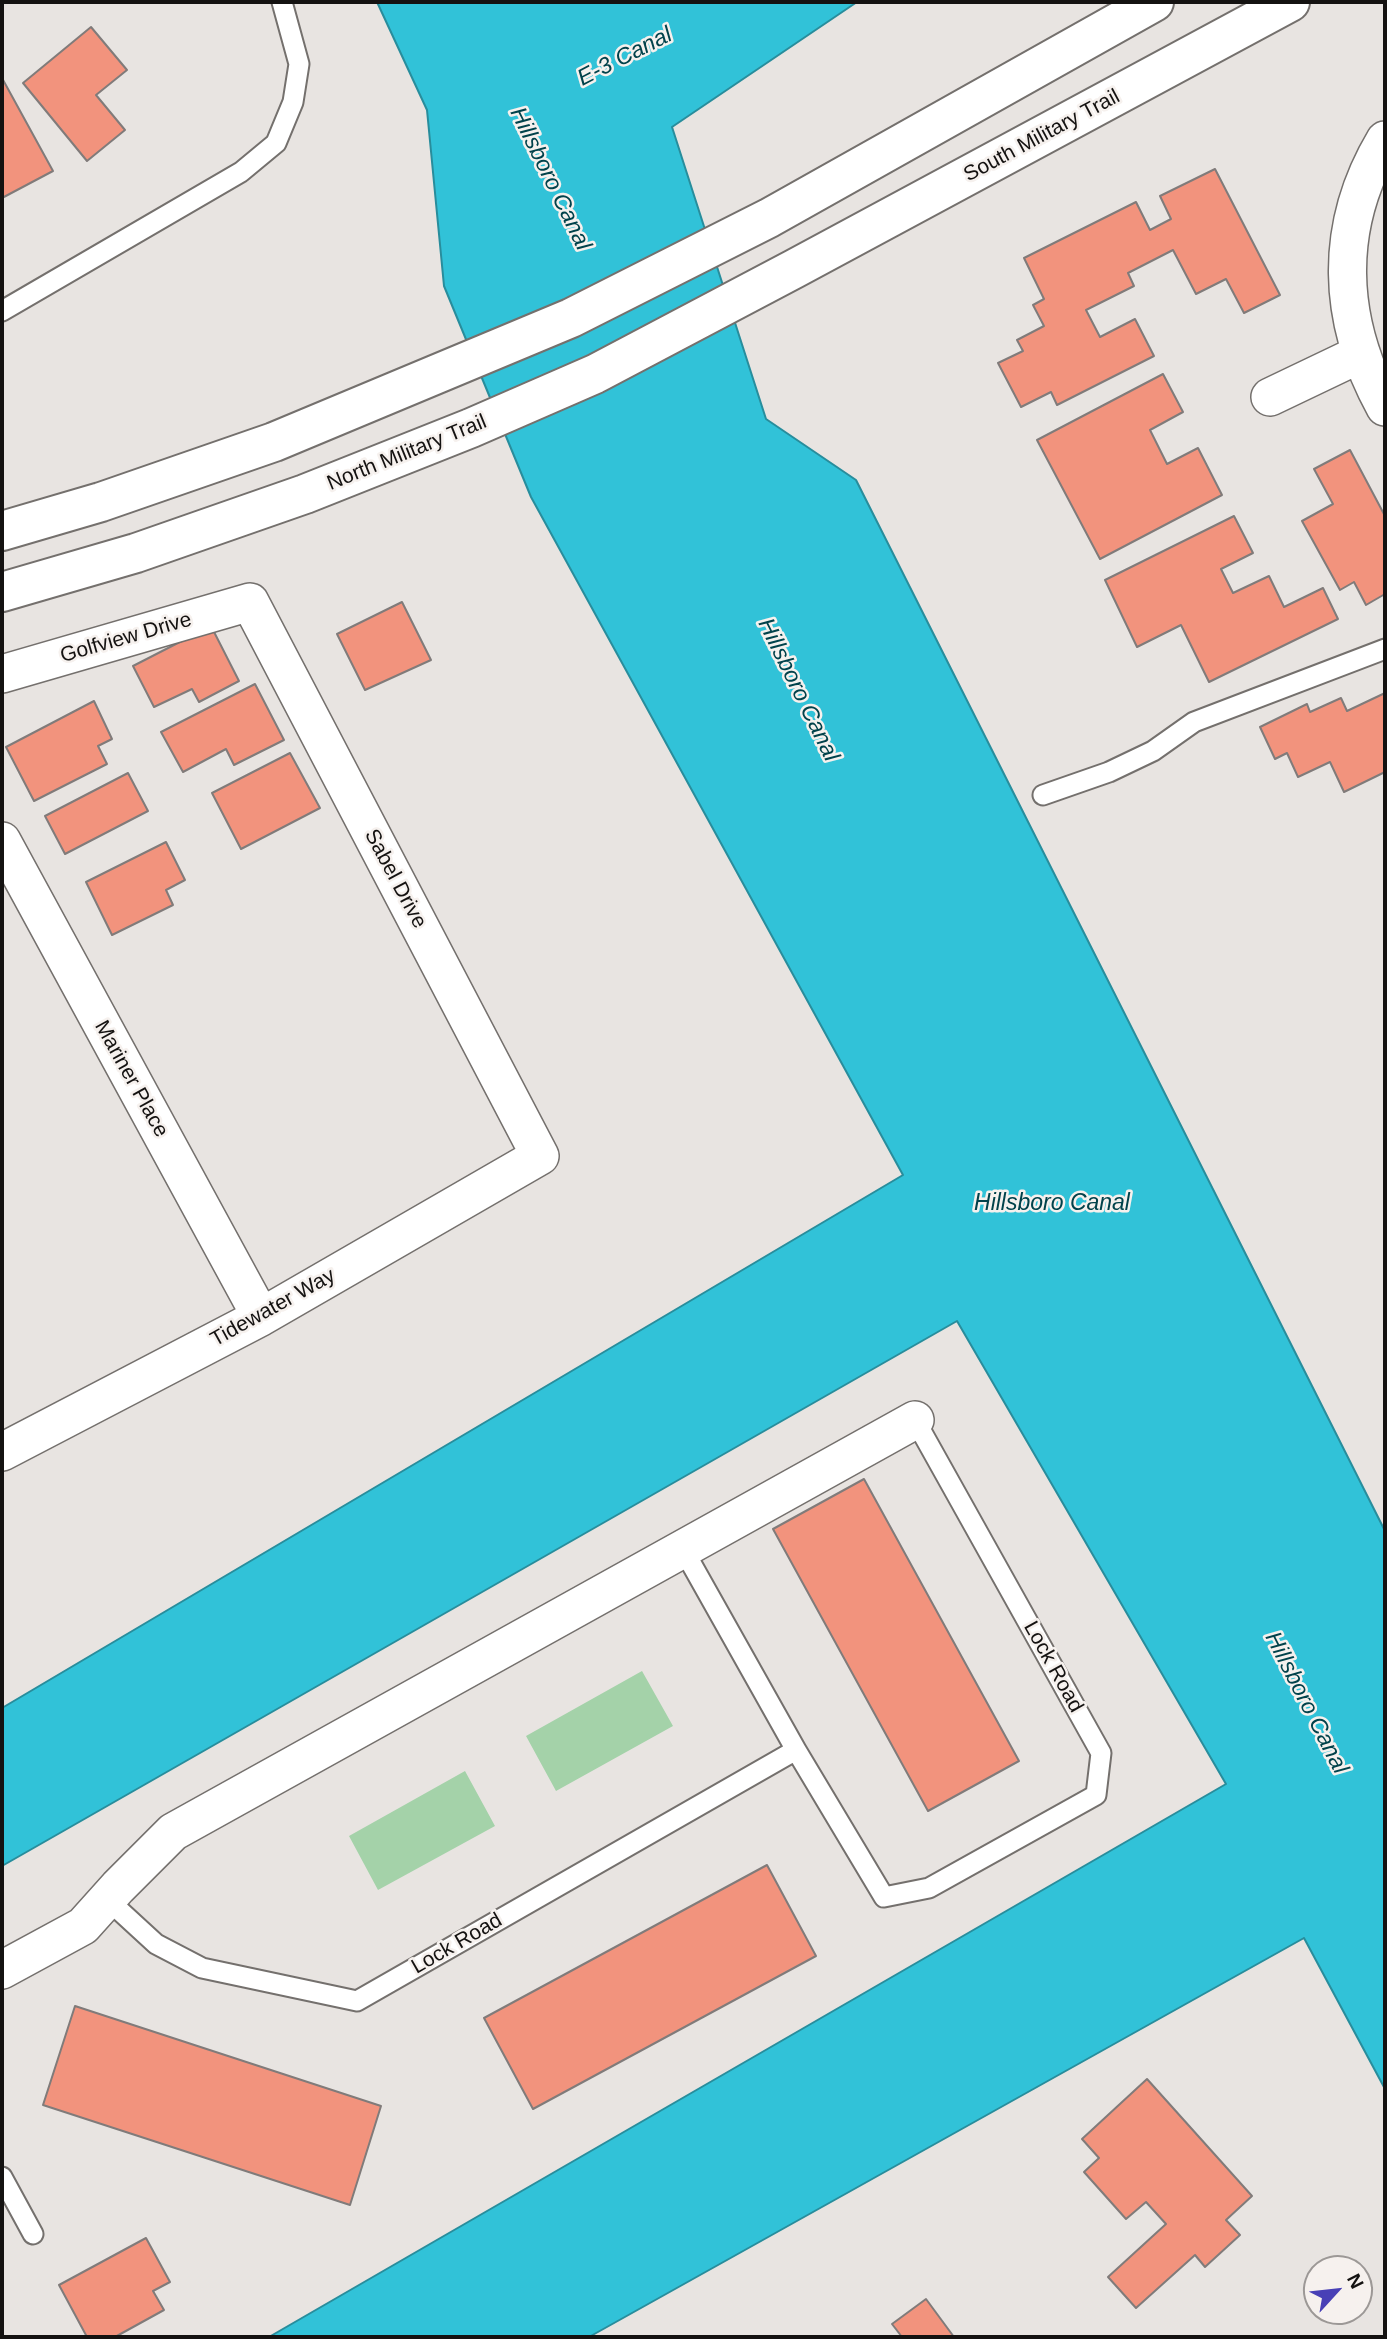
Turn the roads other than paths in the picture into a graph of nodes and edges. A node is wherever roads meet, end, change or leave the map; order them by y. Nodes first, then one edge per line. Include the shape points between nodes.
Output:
1 (282, 2) edge
2 (1154, 2) edge
3 (1290, 2) edge
4 (1385, 140) edge
5 (794, 269) joint
6 (2, 311) edge
7 (1360, 354) junction
8 (1270, 397) dead end
9 (1385, 407) edge
10 (2, 531) edge
11 (2, 592) edge
12 (250, 602) joint
13 (1385, 649) edge
14 (2, 674) edge
15 (1043, 795) dead end
16 (2, 841) edge
17 (540, 1156) joint
18 (261, 1317) junction
19 (915, 1420) joint
20 (2, 1452) edge
21 (683, 1549) junction
22 (796, 1750) junction
23 (107, 1899) junction
24 (2, 1970) edge
25 (2, 2177) edge
26 (33, 2234) dead end

1 - 6 lane via 299,64 293,102 276,143 241,172
2 - 10 street via 769,218 571,318 274,442
3 - 5 street, South Military Trail
4 - 7 street via 1364,182 1349,238 1348,297
5 - 11 street, North Military Trail via 595,374 471,428 266,508
7 - 8 street
7 - 9 street
12 - 14 street, Golfview Drive
12 - 17 street, Sabel Drive
13 - 15 lane via 1194,722 1153,751
16 - 18 street, Mariner Place
17 - 18 street, Tidewater Way
18 - 20 street, Tidewater Way
19 - 21 street, Lock Road
19 - 22 lane, Lock Road via 1101,1753 1096,1795 929,1888 884,1897
21 - 22 lane, Lock Road
21 - 23 street, Lock Road via 173,1832
22 - 23 lane, Lock Road via 357,2001 202,1968 156,1944
23 - 24 street, Lock Road via 83,1926
25 - 26 lane

